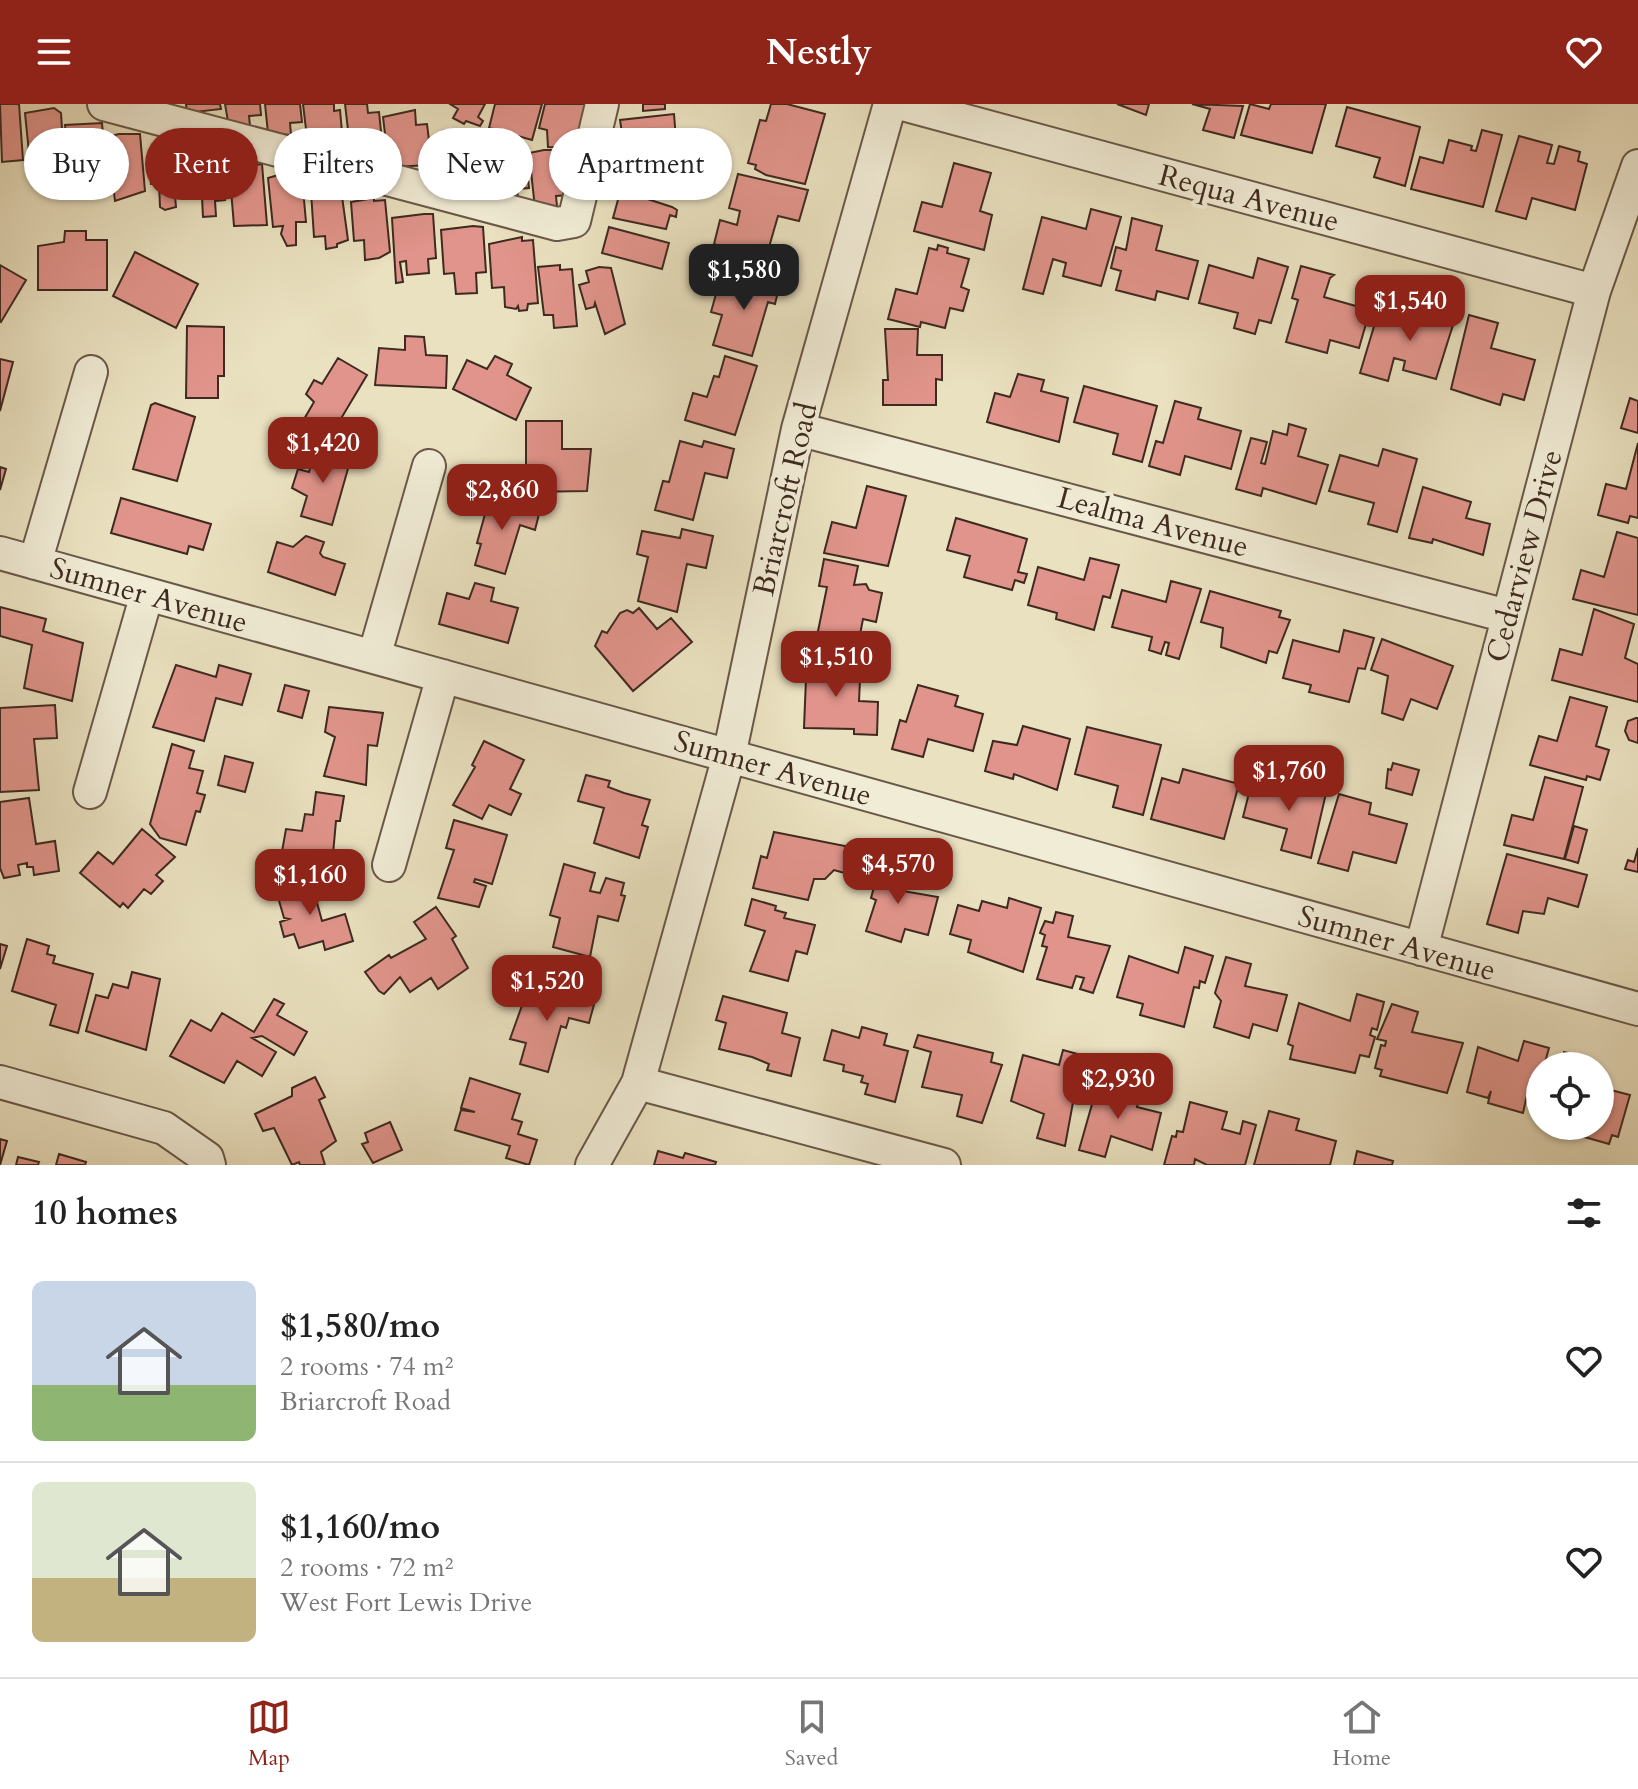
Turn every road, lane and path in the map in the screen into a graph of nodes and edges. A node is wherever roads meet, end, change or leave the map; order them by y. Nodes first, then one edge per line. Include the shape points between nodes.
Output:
1 (104, 104) edge
2 (602, 104) edge
3 (890, 104) edge
4 (903, 104) edge
5 (1638, 166) edge
6 (1594, 291) junction
7 (91, 372) dead end
8 (798, 429) junction
9 (429, 466) dead end
10 (0, 553) edge
11 (35, 563) junction
12 (147, 594) junction
13 (1507, 616) junction
14 (374, 657) junction
15 (443, 676) junction
16 (729, 756) junction
17 (90, 792) dead end
18 (389, 865) dead end
19 (1421, 949) junction
20 (1638, 1009) edge
21 (0, 1082) edge
22 (638, 1083) junction
23 (209, 1165) edge
24 (592, 1165) edge
25 (944, 1165) edge

1 - 2 street via 557,224 574,221
3 - 8 street, Briarcroft Road
4 - 6 street, Requa Avenue
5 - 6 street, Cedarview Drive
6 - 13 street, Cedarview Drive
7 - 11 street
8 - 13 street, Lealma Avenue
8 - 16 street, Briarcroft Road
9 - 14 street
10 - 11 street, Sumner Avenue
11 - 12 street, Sumner Avenue
12 - 14 street, Sumner Avenue
12 - 17 street
13 - 19 street, Cedarview Drive
14 - 15 street, Sumner Avenue
15 - 16 street, Sumner Avenue
15 - 18 street
16 - 19 street, Sumner Avenue
16 - 22 street, Briarcroft Road
19 - 20 street, Sumner Avenue
21 - 23 street via 164,1128 207,1158
22 - 24 street, Briarcroft Road
22 - 25 street

